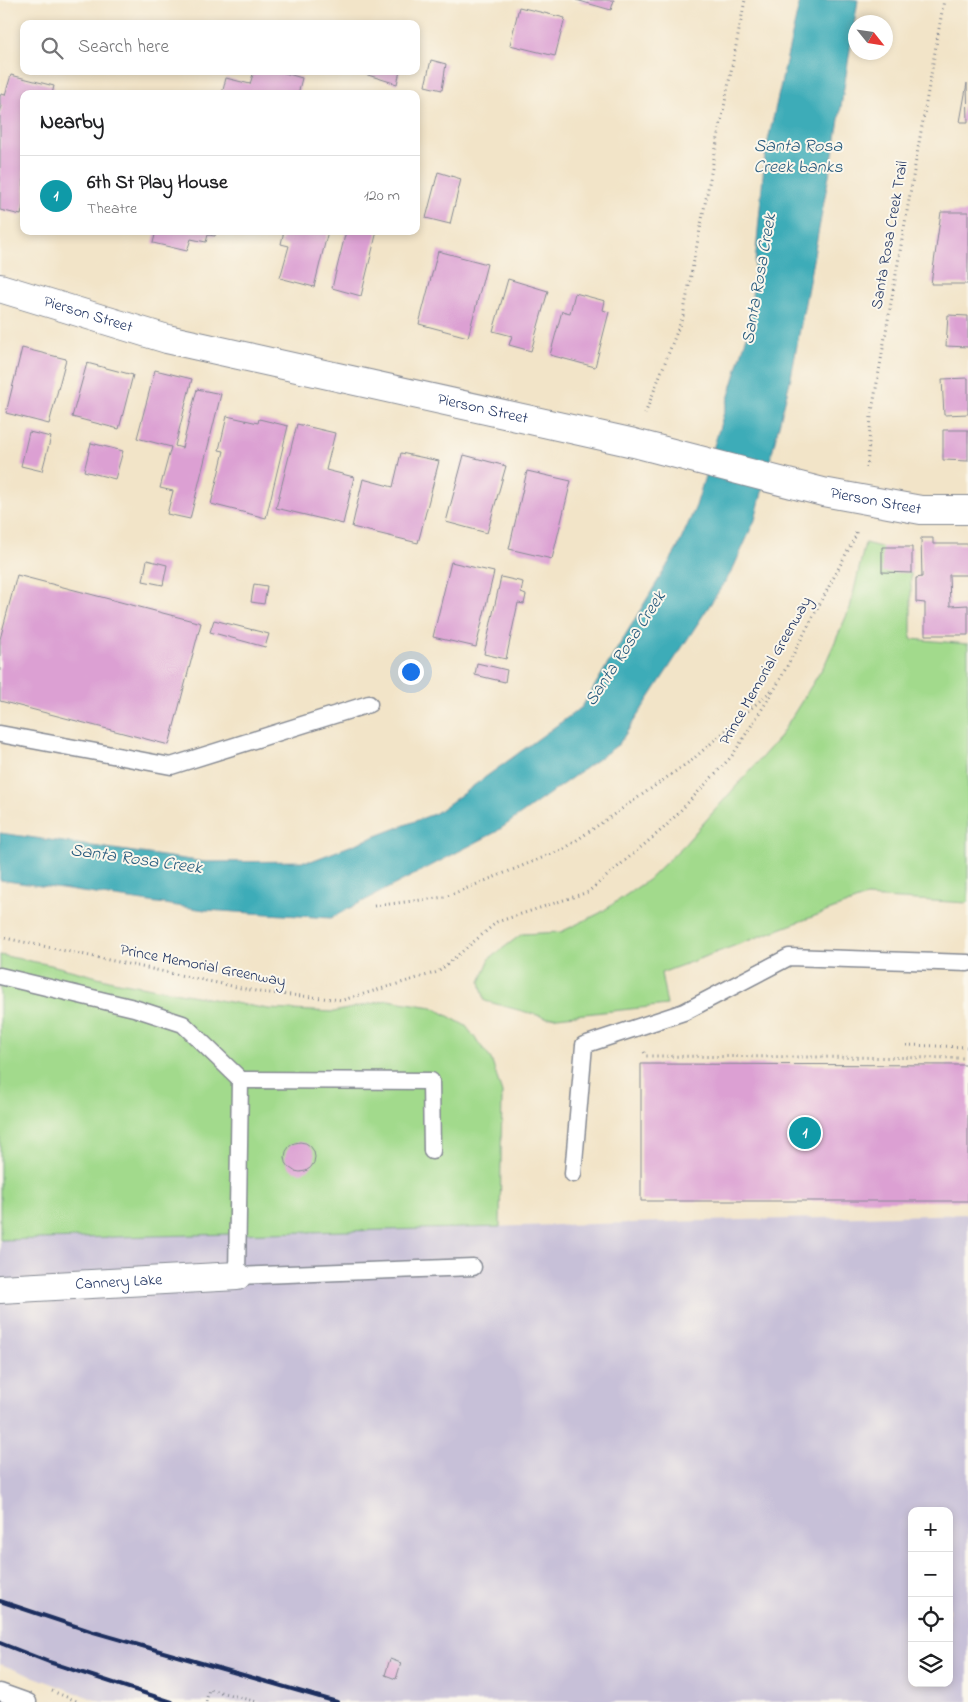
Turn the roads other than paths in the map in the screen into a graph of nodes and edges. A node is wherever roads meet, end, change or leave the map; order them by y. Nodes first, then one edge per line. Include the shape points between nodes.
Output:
1 (0, 288) edge
2 (968, 510) edge
3 (370, 704) dead end
4 (0, 734) edge
5 (968, 963) edge
6 (0, 976) edge
7 (241, 1080) junction
8 (432, 1152) dead end
9 (573, 1174) dead end
10 (473, 1267) dead end
11 (237, 1276) junction
12 (0, 1289) edge
13 (0, 1692) edge
14 (28, 1702) edge

1 - 2 street, Pierson Street via 167,339 634,442 823,492 921,510
3 - 4 lane via 171,766
5 - 9 lane via 790,957 684,1012 584,1045
6 - 7 lane via 134,1008 183,1024
7 - 8 lane via 431,1081
7 - 11 lane
10 - 11 lane
11 - 12 street, Cannery Lake
13 - 14 lane

